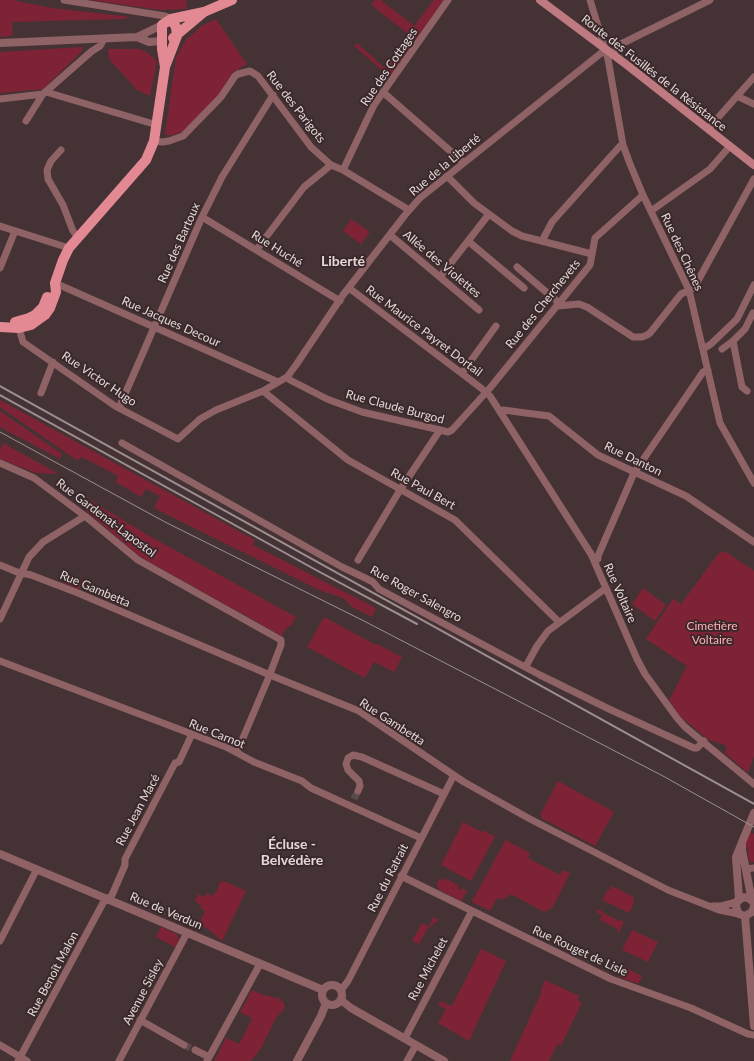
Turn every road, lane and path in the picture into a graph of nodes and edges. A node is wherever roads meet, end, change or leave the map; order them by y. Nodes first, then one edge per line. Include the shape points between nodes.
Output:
1 (64, 0) edge
2 (232, 0) edge
3 (448, 0) edge
4 (540, 0) edge
5 (590, 0) edge
6 (710, 0) edge
7 (204, 12) junction
8 (155, 15) junction
9 (171, 19) junction
10 (162, 25) junction
11 (177, 36) junction
12 (137, 37) junction
13 (104, 39) junction
14 (162, 41) junction
15 (0, 43) edge
16 (605, 50) junction
17 (612, 55) junction
18 (165, 67) junction
19 (754, 77) edge
20 (44, 93) junction
21 (384, 93) junction
22 (273, 95) junction
23 (737, 96) junction
24 (0, 99) edge
25 (754, 104) edge
26 (26, 121) dead end
27 (157, 125) junction
28 (708, 130) junction
29 (154, 141) junction
30 (623, 145) junction
31 (730, 146) junction
32 (61, 150) dead end
33 (464, 163) junction
34 (332, 165) junction
35 (754, 165) edge
36 (344, 170) junction
37 (447, 176) junction
38 (754, 179) edge
39 (643, 195) junction
40 (409, 210) junction
41 (651, 211) junction
42 (490, 214) junction
43 (202, 217) junction
44 (0, 226) edge
45 (15, 231) junction
46 (390, 235) junction
47 (78, 237) junction
48 (468, 241) junction
49 (542, 241) junction
50 (69, 248) junction
51 (257, 249) junction
52 (592, 254) junction
53 (517, 267) dead end
54 (0, 268) edge
55 (440, 277) junction
56 (56, 283) junction
57 (754, 285) edge
58 (349, 288) junction
59 (524, 288) dead end
60 (689, 290) junction
61 (340, 301) junction
62 (558, 305) junction
63 (742, 308) junction
64 (479, 310) dead end
65 (753, 313) edge
66 (0, 321) edge
67 (154, 326) junction
68 (496, 326) dead end
69 (0, 327) edge
70 (19, 328) junction
71 (733, 341) junction
72 (703, 349) junction
73 (722, 349) dead end
74 (53, 362) junction
75 (708, 370) junction
76 (462, 373) junction
77 (287, 377) junction
78 (278, 382) junction
79 (263, 391) junction
80 (747, 391) dead end
81 (486, 392) junction
82 (41, 393) dead end
83 (119, 408) junction
84 (500, 412) junction
85 (440, 430) junction
86 (178, 439) joint
87 (122, 443) dead end
88 (0, 463) edge
89 (634, 473) junction
90 (754, 483) edge
91 (400, 490) junction
92 (85, 516) junction
93 (754, 542) edge
94 (358, 560) dead end
95 (594, 561) junction
96 (0, 565) edge
97 (21, 573) junction
98 (606, 588) junction
99 (0, 619) edge
100 (559, 622) junction
101 (0, 661) edge
102 (526, 666) junction
103 (270, 675) junction
104 (192, 734) junction
105 (704, 741) junction
106 (236, 752) junction
107 (454, 775) junction
108 (754, 784) edge
109 (358, 791) dead end
110 (444, 794) junction
111 (754, 813) edge
112 (743, 837) junction
113 (421, 838) junction
114 (0, 854) edge
115 (37, 869) junction
116 (750, 869) edge
117 (402, 876) junction
118 (108, 899) junction
119 (694, 901) junction
120 (738, 901) junction
121 (750, 910) edge
122 (472, 911) junction
123 (187, 933) junction
124 (0, 941) edge
125 (260, 964) junction
126 (323, 990) junction
127 (341, 990) junction
128 (341, 1000) junction
129 (326, 1003) junction
130 (140, 1020) junction
131 (754, 1026) edge
132 (754, 1035) edge
133 (405, 1038) junction
134 (0, 1045) edge
135 (184, 1045) tunnel mouth
136 (416, 1045) junction
137 (195, 1050) tunnel mouth
138 (208, 1059) edge
139 (22, 1060) edge
140 (119, 1061) edge
141 (297, 1061) edge
142 (407, 1061) edge
143 (444, 1061) edge

1 - 8 street
2 - 7 main road
3 - 21 street, Rue des Cottages
4 - 16 main road, Route des Fusillés de la Résistance
5 - 16 street, Rue des Chênes
6 - 17 street via 621,44
7 - 9 main road
7 - 11 main road
8 - 9 street
8 - 10 street
9 - 10 main road
9 - 11 main road via 176,27
10 - 12 street
10 - 14 main road
11 - 14 main road
11 - 18 main road
12 - 13 street
12 - 14 street via 149,42
13 - 15 street
13 - 20 street via 100,46
14 - 18 main road
16 - 17 main road, Route des Fusillés de la Résistance
16 - 30 street, Rue des Chênes
16 - 33 street, Rue de la Liberté
17 - 28 main road, Route des Fusillés de la Résistance
18 - 27 main road
19 - 23 street
20 - 24 street
20 - 26 street
20 - 27 street
21 - 33 street
21 - 36 street, Rue des Cottages via 374,105
22 - 29 street, Rue des Parigots via 258,76 250,71 238,74 222,97 183,136 169,141
22 - 34 street, Rue des Parigots via 311,147
22 - 43 street, Rue des Bartoux via 222,177
23 - 25 street
23 - 28 street
27 - 29 main road
28 - 31 main road, Route des Fusillés de la Résistance
29 - 47 main road via 146,160
30 - 39 street, Rue des Chênes
30 - 49 street via 552,222
31 - 35 main road, Route des Fusillés de la Résistance
31 - 41 street via 710,169
32 - 47 street via 51,161 47,170 48,179
33 - 37 street, Rue de la Liberté
34 - 36 street, Rue des Parigots
34 - 51 street via 304,187
36 - 40 street, Rue des Parigots
37 - 40 street, Rue de la Liberté
37 - 42 street via 474,203
38 - 60 street via 694,288
39 - 41 street, Rue des Chênes
39 - 52 street, Rue des Cherchevets via 595,238
40 - 46 street, Rue de la Liberté
41 - 60 street, Rue des Chênes
42 - 48 street
42 - 49 street via 512,231
43 - 51 street, Rue Huché
43 - 67 street, Rue des Bartoux
44 - 45 street
45 - 50 street
45 - 54 street
46 - 55 street, Allée des Violettes
46 - 58 street, Rue de la Liberté
47 - 50 main road
48 - 55 street
48 - 59 street
49 - 52 street
50 - 56 main road
51 - 61 street, Rue Huché
52 - 62 street, Rue des Cherchevets via 590,265
53 - 62 street
55 - 64 street, Allée des Violettes
56 - 66 main road via 43,307 35,315 21,321
56 - 67 street, Rue Jacques Decour
56 - 70 main road via 56,292 46,315 32,325
57 - 63 street
58 - 61 street, Rue de la Liberté
58 - 76 street, Rue Maurice Payret Dortail
60 - 62 street via 681,294 650,333 642,337 633,337 587,307 579,304
60 - 72 street, Rue des Chênes
61 - 77 street, Rue de la Liberté
62 - 81 street, Rue des Cherchevets
63 - 65 street
63 - 72 street via 737,318
65 - 71 street via 745,328
67 - 78 street, Rue Jacques Decour
67 - 83 street, Rue des Bartoux
68 - 76 street
69 - 70 main road
70 - 74 street, Rue Victor Hugo via 23,342
71 - 73 street
71 - 80 street via 742,387
72 - 75 street, Rue des Chênes
74 - 82 street
74 - 83 street, Rue Victor Hugo
75 - 89 street via 703,372
75 - 90 street, Rue des Chênes via 720,423
76 - 81 street, Rue Maurice Payret Dortail
77 - 78 street, Rue de la Liberté
77 - 85 street, Rue Claude Burgod via 333,402 382,418
78 - 79 street, Rue de la Liberté
79 - 86 street, Rue de la Liberté via 200,419
79 - 91 street, Rue Paul Bert via 348,460
81 - 84 street, Rue Voltaire
81 - 85 street, Rue Claude Burgod via 452,430
83 - 86 street, Rue Victor Hugo
84 - 89 street, Rue Danton via 503,410 549,416 598,455
84 - 95 street, Rue Voltaire
85 - 91 street
87 - 102 street, Rue Roger Salengro via 373,582 379,589
88 - 92 street, Rue Gardenat-Lapostol via 34,478
89 - 93 street, Rue Danton via 686,496
89 - 95 street via 598,559
91 - 94 street
91 - 100 street, Rue Paul Bert via 456,520
92 - 97 street via 43,542 29,557
92 - 103 street, Rue Gardenat-Lapostol via 138,560 281,640
95 - 98 street, Rue Voltaire
96 - 97 street, Rue Gambetta
97 - 99 street
97 - 103 street, Rue Gambetta via 78,593
98 - 100 street
98 - 105 street, Rue Voltaire via 645,674 677,718
100 - 102 street via 543,637
101 - 104 street, Rue Carnot
102 - 105 street, Rue Roger Salengro via 609,709 694,748
103 - 106 street
103 - 107 street, Rue Gambetta via 359,711
104 - 106 street, Rue Carnot
104 - 118 street, Rue Jean Macé via 125,859 125,865
105 - 108 street, Rue Voltaire
106 - 113 street, Rue Carnot via 311,788 353,802
107 - 110 street, Rue du Ratrait
107 - 119 street, Rue Gambetta via 530,819
109 - 110 street via 359,781 348,770 346,764 348,758 353,755
110 - 113 street, Rue du Ratrait
111 - 112 street
112 - 116 street via 742,850
112 - 120 street via 736,857
113 - 117 street, Rue du Ratrait
114 - 115 street, Rue de Verdun
115 - 118 street, Rue de Verdun
115 - 124 street
116 - 121 street
117 - 122 street, Rue Rouget de Lisle
117 - 127 street, Rue du Ratrait
118 - 123 street, Rue de Verdun
118 - 139 street, Rue Benoît Malon via 103,903
119 - 120 street, Rue Gambetta via 714,906
119 - 121 street, Rue Gambetta via 719,910
120 - 121 street via 744,897
120 - 121 street via 736,910
121 - 131 street
122 - 132 street, Rue Rouget de Lisle via 611,979 692,1008
122 - 133 street, Rue Michelet
123 - 125 street, Rue de Verdun
123 - 130 street, Avenue Sisley
125 - 126 street, Rue de Verdun
125 - 138 street
126 - 127 street, Rue de Verdun via 326,986 332,985
126 - 129 street via 322,997
127 - 128 street
128 - 129 street via 330,1005
128 - 133 street
129 - 141 street
130 - 135 street
130 - 140 street, Avenue Sisley
133 - 136 street
134 - 139 street
136 - 142 street
136 - 143 street
137 - 138 street

